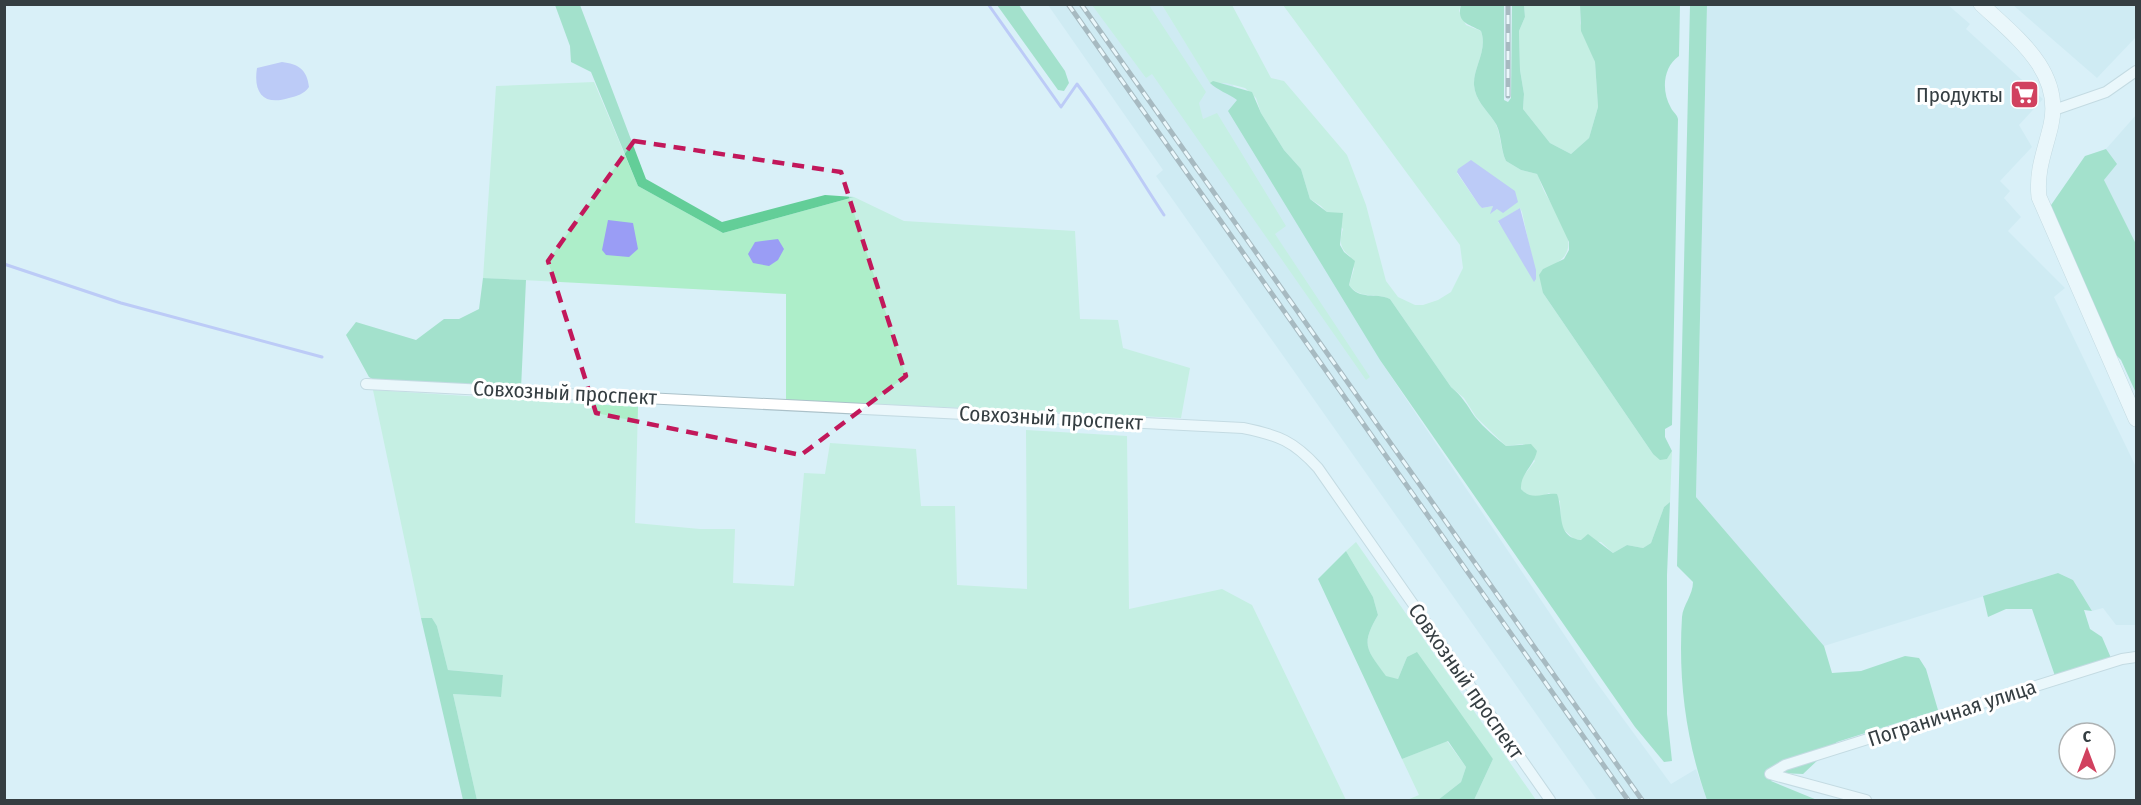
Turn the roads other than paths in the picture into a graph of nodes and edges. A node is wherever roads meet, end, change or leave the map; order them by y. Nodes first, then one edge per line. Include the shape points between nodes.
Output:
1 (1981, 4) edge
2 (2136, 70) edge
3 (2054, 110) junction
4 (366, 384) dead end
5 (2136, 418) edge
6 (2136, 657) edge
7 (1550, 801) edge
8 (1866, 801) edge

1 - 3 street via 2040,63 2053,95
2 - 3 street via 2106,92
3 - 5 street via 2041,154 2041,204
4 - 7 street, Совхозный проспект via 1242,428 1286,439 1318,468
6 - 8 street, Пограничная улица via 1785,765 1770,774

